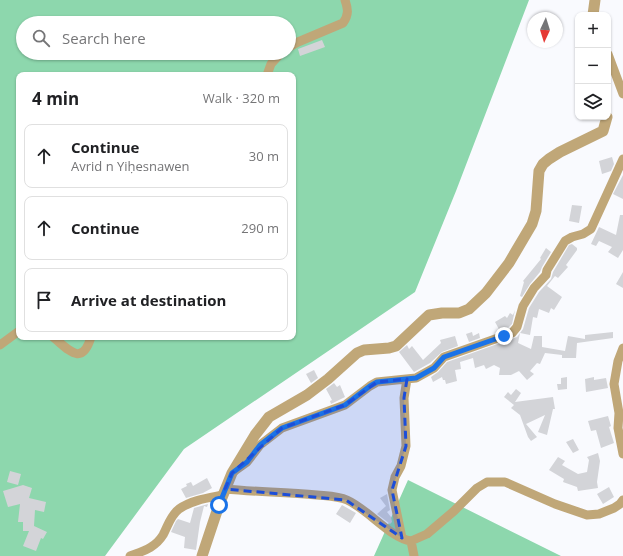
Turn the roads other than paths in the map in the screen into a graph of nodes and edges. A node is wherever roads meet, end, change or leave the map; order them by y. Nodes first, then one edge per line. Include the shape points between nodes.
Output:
1 (345, 0) edge
2 (595, 0) edge
3 (593, 12) edge
4 (296, 43) edge
5 (275, 60) edge
6 (611, 62) edge
7 (268, 72) edge
8 (623, 94) edge
9 (606, 120) edge
10 (623, 159) edge
11 (16, 333) edge
12 (57, 340) edge
13 (90, 340) edge
14 (0, 345) edge
15 (623, 348) edge
16 (407, 379) junction
17 (623, 454) edge
18 (232, 473) junction
19 (224, 492) junction
20 (622, 504) edge
21 (402, 538) junction
22 (411, 541) junction
23 (130, 556) edge
24 (202, 556) edge
25 (414, 556) edge

1 - 4 street via 348,11 343,23
2 - 3 street
5 - 7 street
6 - 8 street
9 - 18 street via 603,130 560,152 543,164 539,171 536,211 532,224 501,275 474,305 459,313 429,315 396,346 357,353 308,394 269,417
10 - 16 street via 591,229 565,241 546,275 523,306 518,327 512,333 444,357 428,371 416,378
11 - 14 street
12 - 13 street via 72,353 77,354 84,352
15 - 17 street via 614,384
16 - 18 street via 377,382 345,405 282,428 260,445 247,462
16 - 21 street via 404,403 406,446 392,490
18 - 19 street
19 - 21 street via 303,494 346,500
19 - 23 street via 179,510 172,516 155,544 148,550
19 - 24 street
20 - 22 street via 599,514 587,515 505,482 487,482 477,488 427,534
21 - 22 street
22 - 25 street

